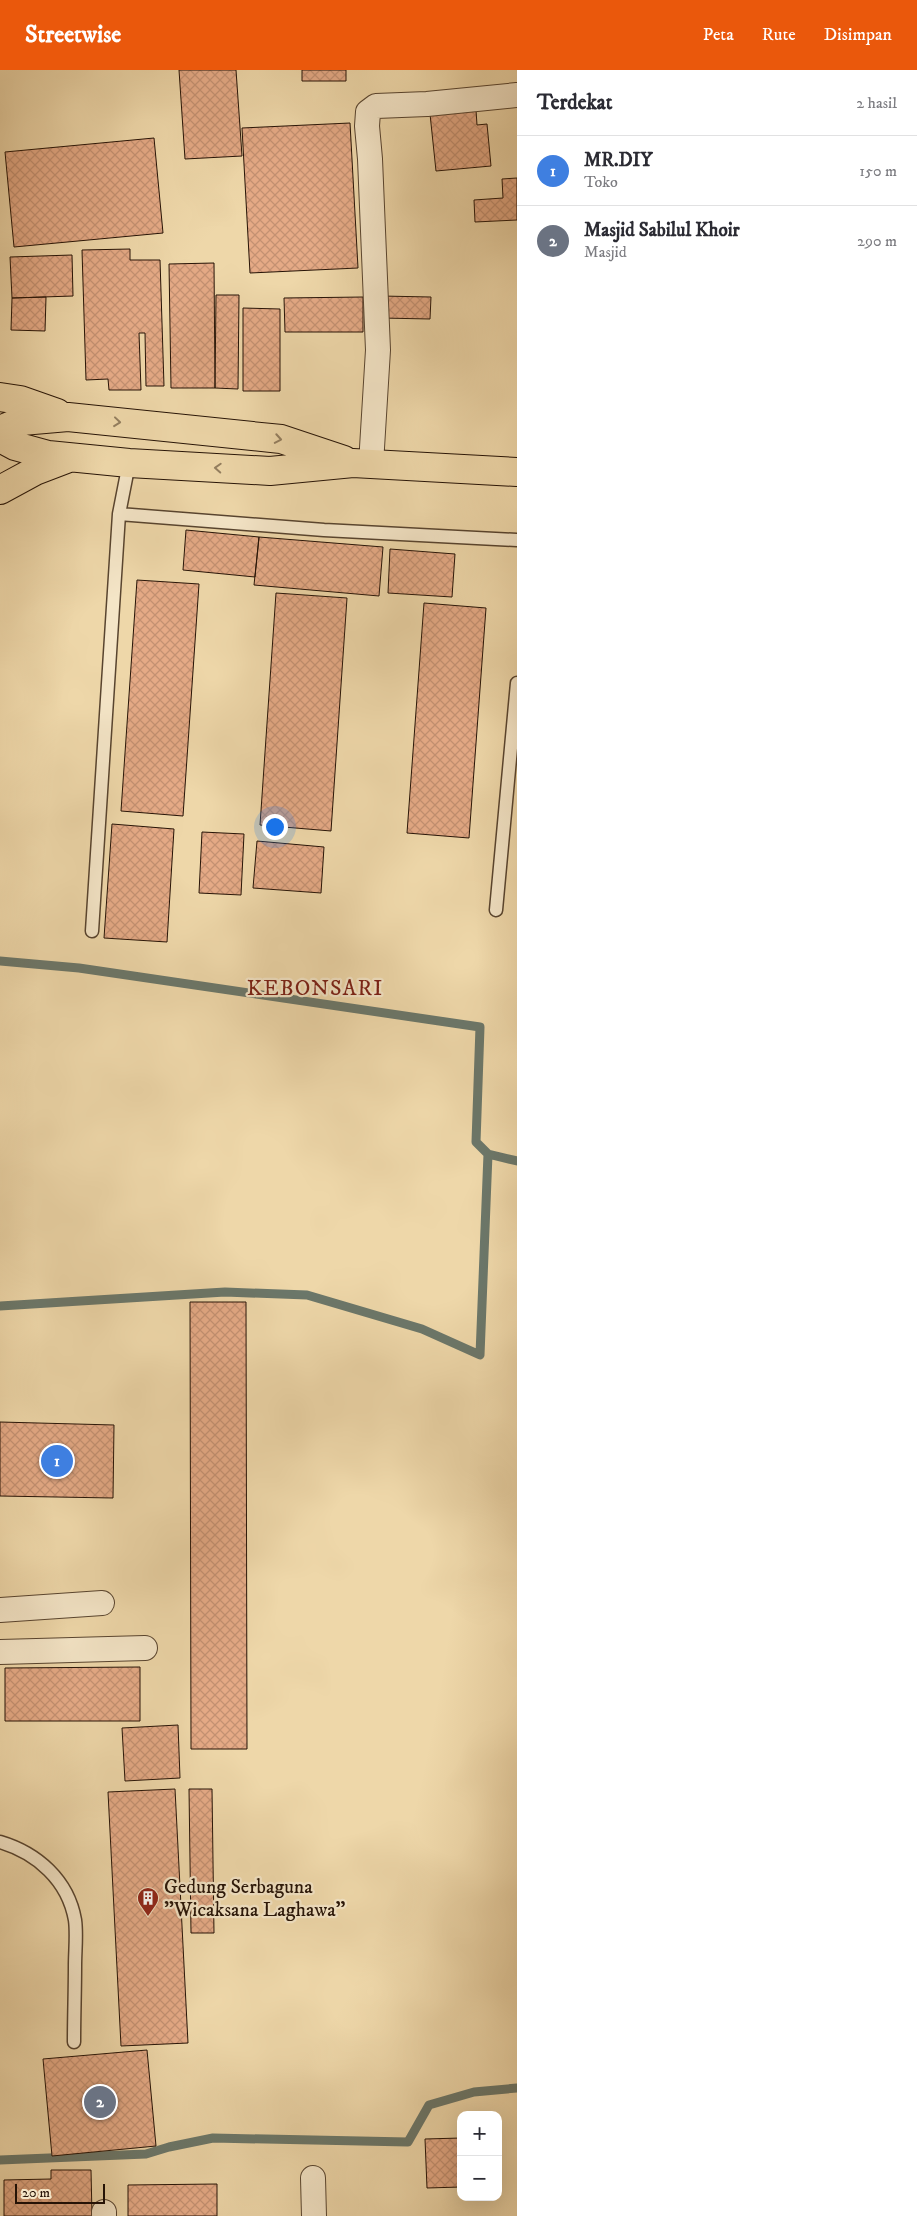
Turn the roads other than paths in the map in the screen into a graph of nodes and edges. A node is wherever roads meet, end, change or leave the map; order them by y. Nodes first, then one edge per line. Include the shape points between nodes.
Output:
1 (517, 95) edge
2 (0, 397) edge
3 (68, 417) junction
4 (0, 430) edge
5 (0, 438) edge
6 (70, 458) junction
7 (129, 463) junction
8 (362, 464) junction
9 (517, 472) edge
10 (0, 490) edge
11 (119, 514) junction
12 (517, 540) edge
13 (517, 683) edge
14 (496, 910) dead end
15 (92, 931) dead end
16 (102, 1603) dead end
17 (0, 1610) edge
18 (146, 1648) dead end
19 (0, 1652) edge
20 (0, 1842) edge
21 (74, 2042) dead end
22 (313, 2178) dead end
23 (314, 2216) edge

1 - 8 street via 376,106 368,112 378,350
2 - 3 main road via 20,400
3 - 4 main road via 22,421
3 -> 8 main road via 281,439
5 - 6 main road via 32,450
6 - 7 main road
6 - 10 main road via 35,471
8 -> 7 main road via 270,471
7 - 11 lane
8 - 9 main road
11 - 12 lane via 324,530
11 - 15 lane
13 - 14 lane
16 - 17 street
18 - 19 street
20 - 21 lane via 24,1851 43,1864 69,1899 75,1921
22 - 23 street

